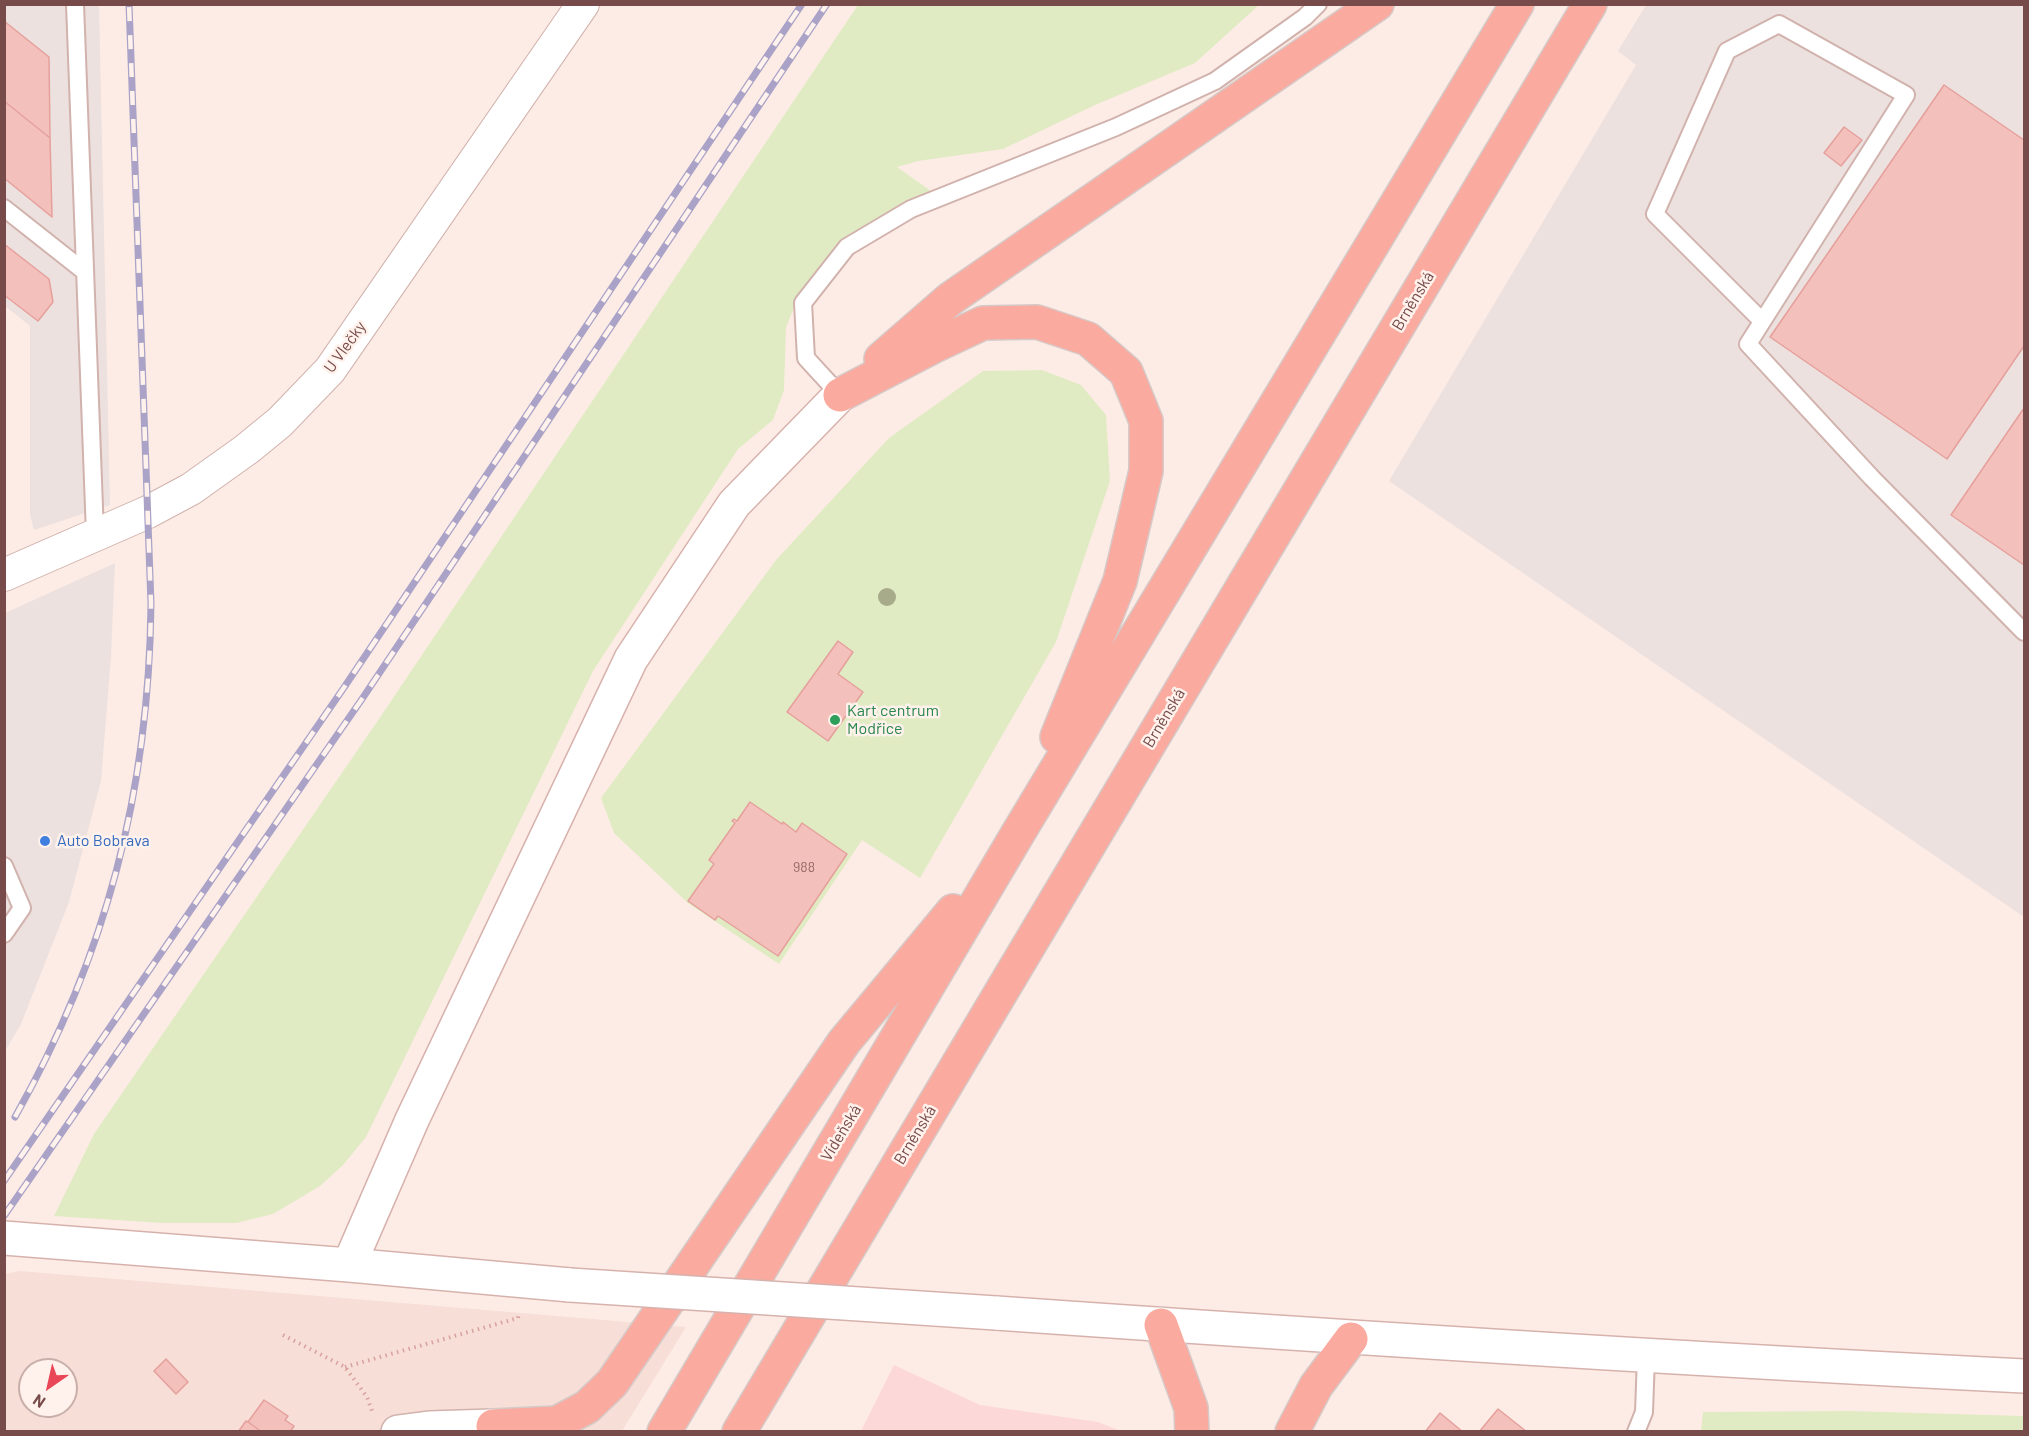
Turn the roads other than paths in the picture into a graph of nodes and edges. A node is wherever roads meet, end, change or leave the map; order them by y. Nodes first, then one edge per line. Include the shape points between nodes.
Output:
1 (75, 4) edge
2 (583, 4) edge
3 (1318, 4) edge
4 (1377, 4) edge
5 (1517, 4) edge
6 (1590, 4) edge
7 (4, 208) edge
8 (85, 272) junction
9 (1762, 321) junction
10 (840, 395) junction
11 (95, 534) junction
12 (4, 575) edge
13 (2025, 632) edge
14 (1017, 835) junction
15 (4, 866) edge
16 (4, 934) edge
17 (4, 1238) edge
18 (349, 1265) junction
19 (1161, 1325) junction
20 (1351, 1339) junction
21 (1646, 1357) junction
22 (2025, 1376) edge
23 (386, 1423) edge
24 (493, 1426) joint
25 (743, 1428) edge
26 (664, 1431) edge
27 (1192, 1431) edge
28 (1292, 1431) edge
29 (1636, 1431) edge

1 - 8 lane
2 - 11 street, U Vlečky via 330,370 280,422 191,489
3 - 10 lane via 1215,81 1116,127 911,209 847,247 803,303 806,358
4 - 10 highway via 950,299
5 - 14 highway
6 - 25 highway, Brněnská
7 - 8 lane
8 - 11 lane
9 - 9 lane via 1655,214 1727,51 1779,24 1906,95
9 - 13 lane via 1748,344 1872,478
10 - 14 highway via 984,323 1037,322 1088,339 1126,372 1146,420 1146,471 1120,581
10 - 18 main road via 734,504 631,659 412,1120
11 - 12 street, U Vlečky
14 - 24 highway via 844,1042 612,1383 587,1407 557,1423
14 - 26 highway, Vídeňská
15 - 16 lane via 22,908
17 - 18 main road
18 - 19 main road, bridge via 570,1285
19 - 20 main road
19 - 27 highway via 1191,1408
20 - 21 main road
20 - 28 highway via 1316,1386
21 - 22 main road
21 - 29 lane via 1644,1412
23 - 24 main road via 429,1428

